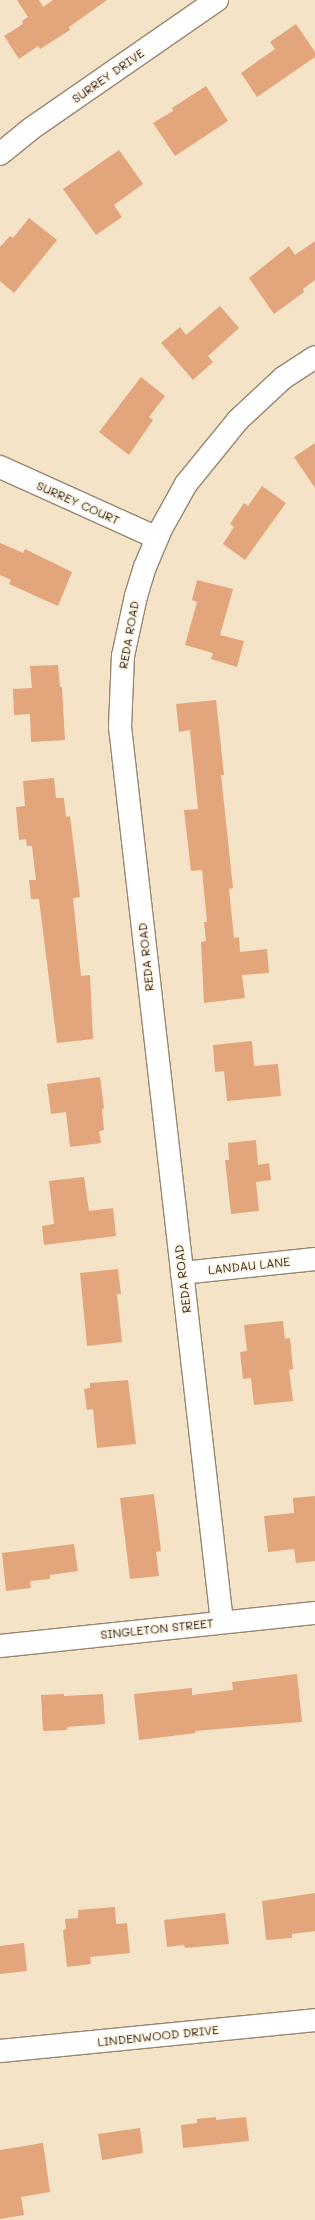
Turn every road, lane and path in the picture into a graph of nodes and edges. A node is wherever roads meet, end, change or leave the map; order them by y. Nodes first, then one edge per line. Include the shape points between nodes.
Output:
1 (217, 0) edge
2 (0, 154) edge
3 (315, 356) edge
4 (0, 467) edge
5 (157, 538) junction
6 (315, 1259) edge
7 (182, 1273) junction
8 (315, 1613) edge
9 (222, 1622) junction
10 (0, 1646) edge
11 (315, 2020) edge
12 (0, 2051) edge

1 - 2 street, SURREY DRIVE via 32,128
3 - 5 street, REDA ROAD via 283,378 224,435 186,484
4 - 5 street, SURREY COURT
5 - 7 street, REDA ROAD via 138,586 126,636 120,727
6 - 7 street, LANDAU LANE
7 - 9 street, REDA ROAD
8 - 9 street, SINGLETON STREET
9 - 10 street, SINGLETON STREET
11 - 12 street, LINDENWOOD DRIVE

